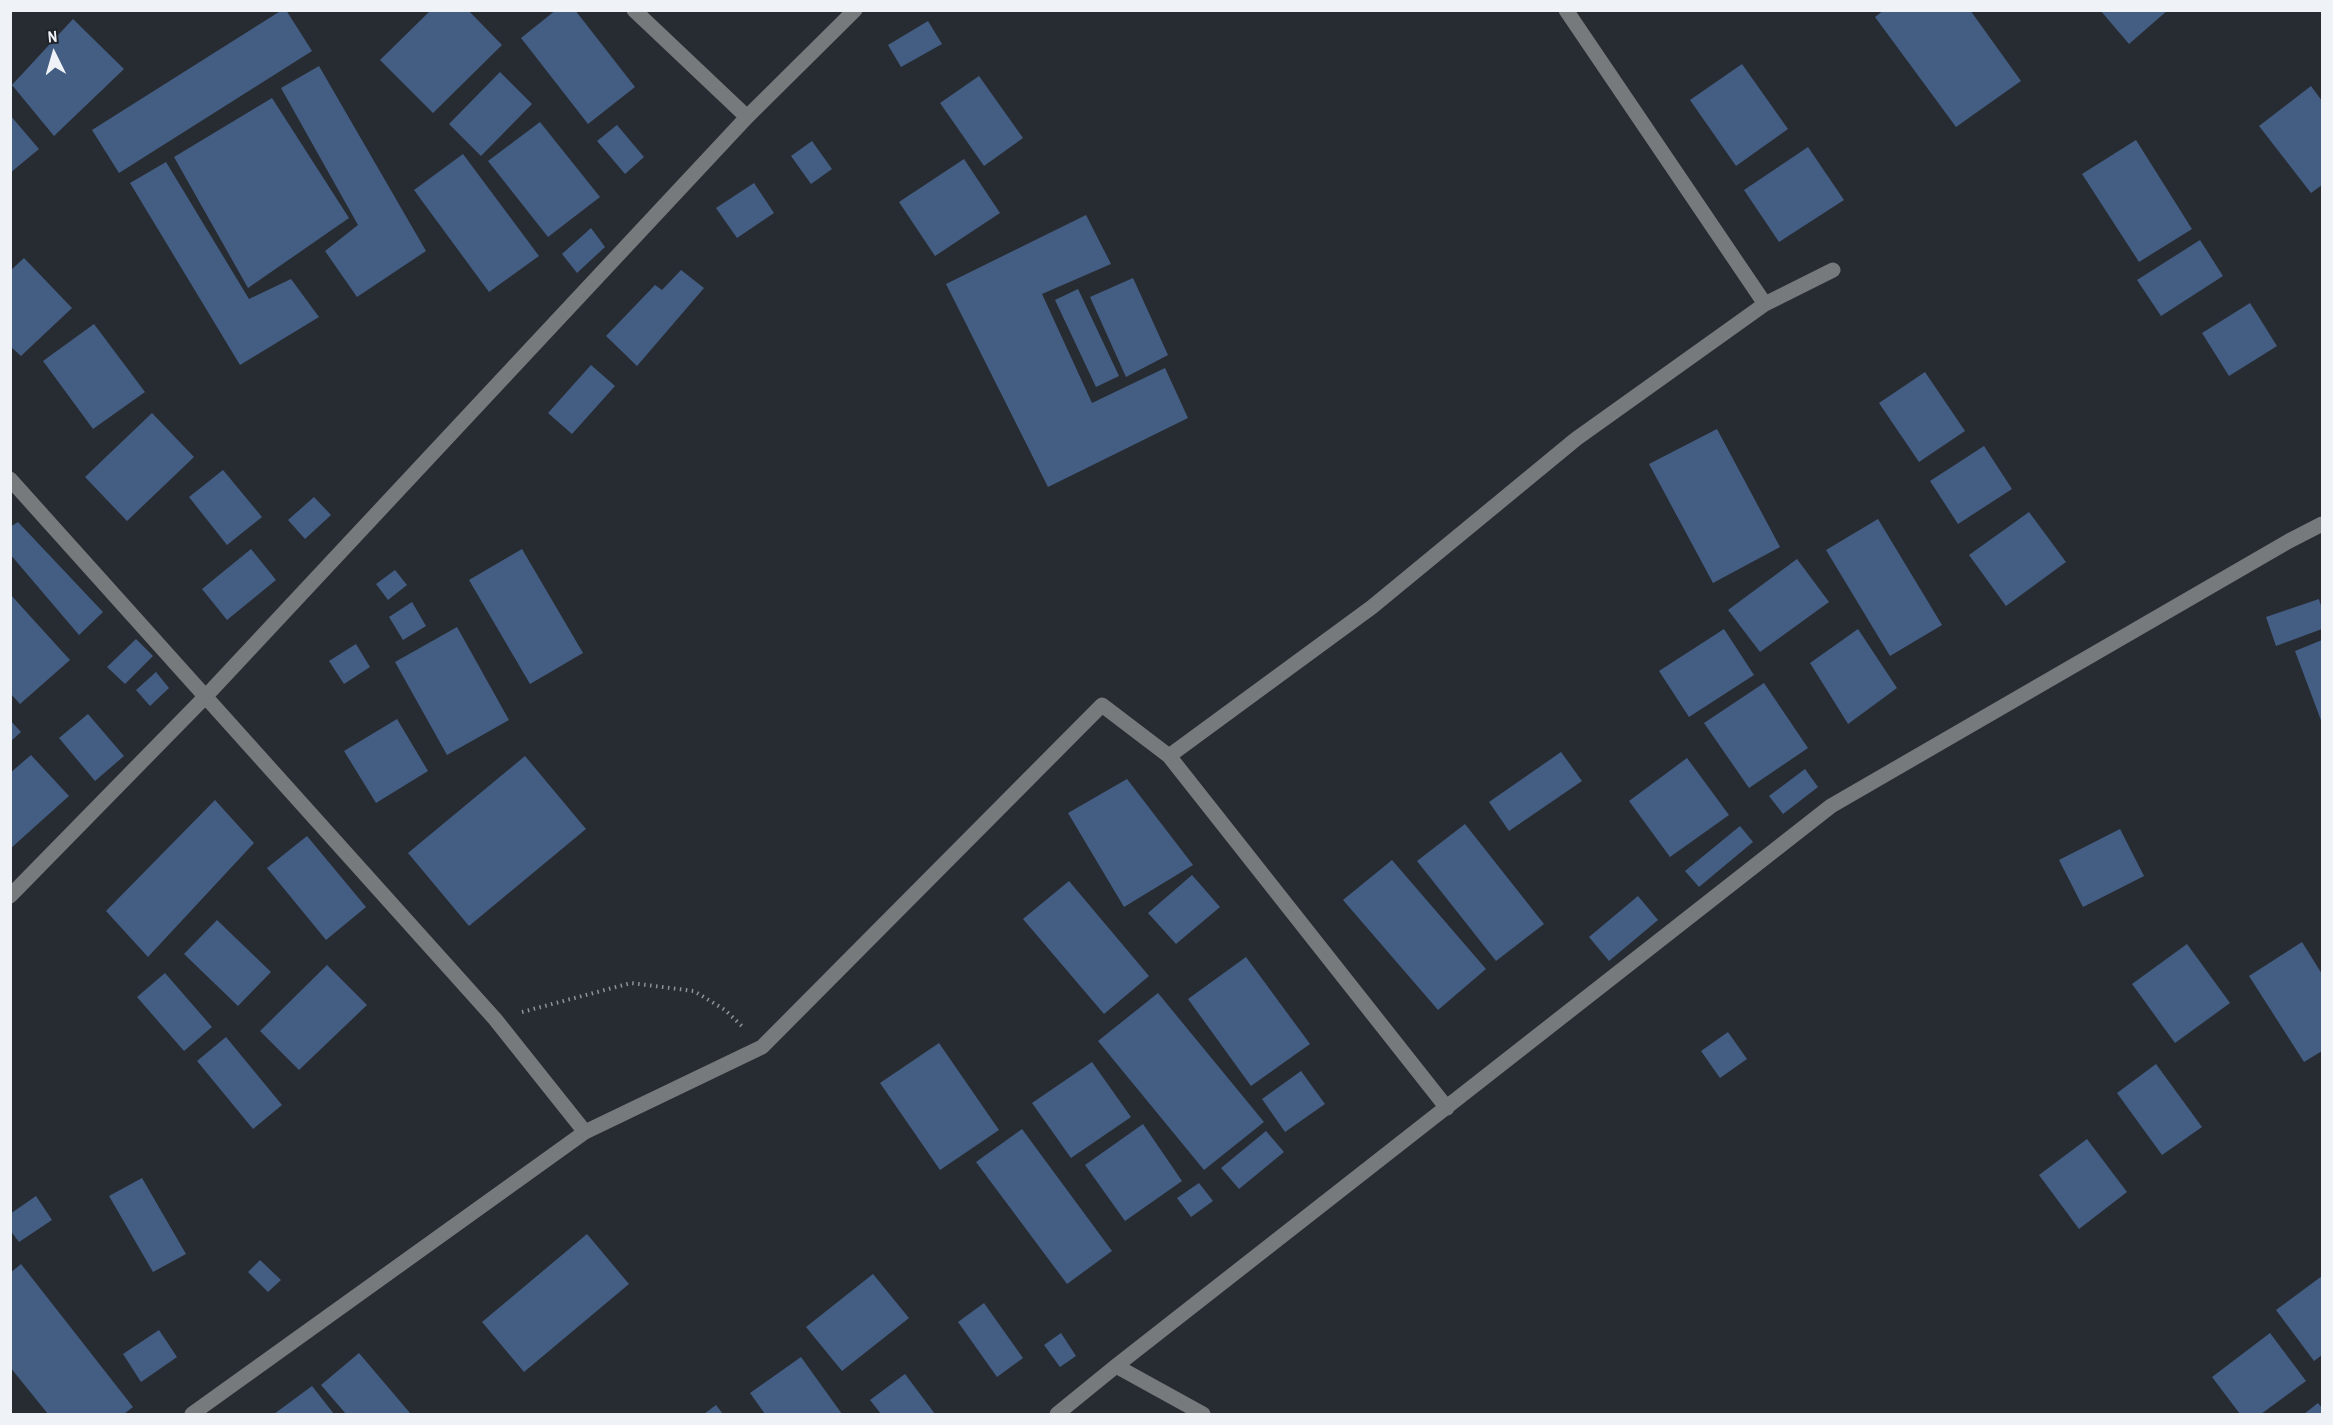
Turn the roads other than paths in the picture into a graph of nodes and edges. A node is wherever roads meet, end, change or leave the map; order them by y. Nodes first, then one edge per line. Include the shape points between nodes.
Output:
1 (634, 10) edge
2 (855, 10) edge
3 (1566, 10) edge
4 (747, 117) junction
5 (1833, 270) dead end
6 (1765, 304) junction
7 (10, 479) edge
8 (2322, 524) edge
9 (207, 695) junction
10 (1169, 756) junction
11 (10, 896) edge
12 (1447, 1107) junction
13 (585, 1132) junction
14 (1116, 1366) junction
15 (192, 1414) edge
16 (1058, 1414) edge
17 (1203, 1414) edge

1 - 4 street
2 - 4 street
3 - 6 street
4 - 9 street
5 - 6 street
6 - 10 street via 1576,439 1372,607
7 - 9 street
8 - 12 street via 1831,806
9 - 11 street
9 - 13 street via 495,1019
10 - 12 street
10 - 13 street via 1102,705 762,1047
12 - 14 street
13 - 15 street
14 - 16 street
14 - 17 street

